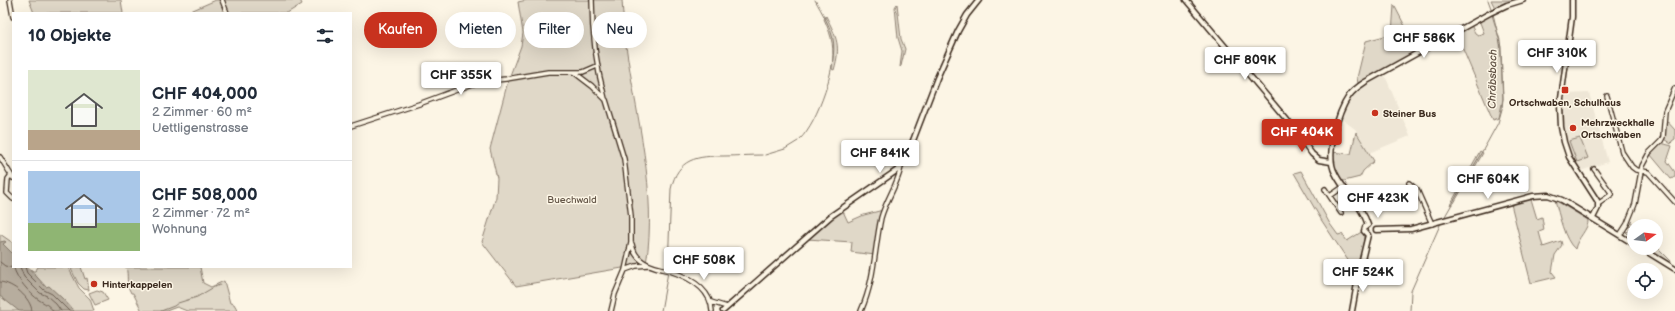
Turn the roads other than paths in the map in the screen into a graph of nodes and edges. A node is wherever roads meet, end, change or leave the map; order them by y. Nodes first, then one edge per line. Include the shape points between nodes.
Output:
1 (10, 0) edge
2 (222, 0) edge
3 (592, 0) edge
4 (979, 0) edge
5 (1186, 0) edge
6 (1523, 0) edge
7 (1572, 0) edge
8 (12, 12) edge
9 (227, 12) edge
10 (597, 66) junction
11 (575, 73) junction
12 (1675, 88) edge
13 (1607, 96) dead end
14 (606, 100) junction
15 (352, 126) edge
16 (0, 157) edge
17 (1331, 162) junction
18 (902, 165) junction
19 (1594, 169) dead end
20 (1640, 171) junction
21 (12, 177) edge
22 (890, 177) junction
23 (896, 182) junction
24 (1409, 183) dead end
25 (1343, 186) junction
26 (1325, 189) dead end
27 (1330, 196) junction
28 (12, 198) edge
29 (1675, 202) edge
30 (1598, 204) junction
31 (1341, 213) dead end
32 (1593, 218) junction
33 (1432, 224) junction
34 (1368, 225) junction
35 (1376, 230) junction
36 (1368, 235) junction
37 (1620, 235) junction
38 (1627, 240) edge
39 (631, 243) junction
40 (1652, 255) edge
41 (649, 265) junction
42 (1675, 269) edge
43 (625, 270) junction
44 (711, 302) junction
45 (727, 307) junction
46 (611, 311) edge
47 (712, 311) edge
48 (723, 311) edge
49 (861, 311) edge
50 (1352, 311) edge

1 - 8 street
2 - 9 street
3 - 10 street via 592,28
4 - 18 main road via 967,15 940,71
5 - 17 main road via 1287,120 1312,154 1319,160
6 - 17 main road via 1490,12 1354,90 1341,111 1332,146
7 - 30 main road via 1560,106 1561,131 1569,157
10 - 11 street via 588,71
10 - 14 street
11 - 14 street
11 - 15 street via 548,72 478,82
12 - 20 street via 1667,106 1662,139 1649,153
13 - 20 street via 1624,156 1632,167
14 - 39 street via 624,159 631,216
16 - 21 street
17 - 25 main road
18 - 22 main road
18 - 23 street
19 - 30 street via 1612,194
20 - 29 street via 1648,172
20 - 37 street via 1636,204
21 - 28 street via 8,179 7,193
22 - 23 street
22 - 45 main road via 831,216
23 - 49 street via 882,217 870,290
24 - 33 street via 1417,190
25 - 27 street
25 - 34 main road via 1363,213
26 - 27 street
27 - 31 street
30 - 32 main road
32 - 33 main road via 1557,197 1542,195
32 - 37 main road
33 - 35 main road via 1401,230
34 - 35 main road via 1374,226
34 - 36 main road via 1364,231
35 - 36 main road via 1374,234
36 - 50 main road
37 - 38 main road
39 - 41 street via 636,254
39 - 43 street
40 - 42 main road
41 - 43 street
41 - 44 street via 683,276 698,286
43 - 46 street
44 - 45 street
44 - 47 street
45 - 48 main road

